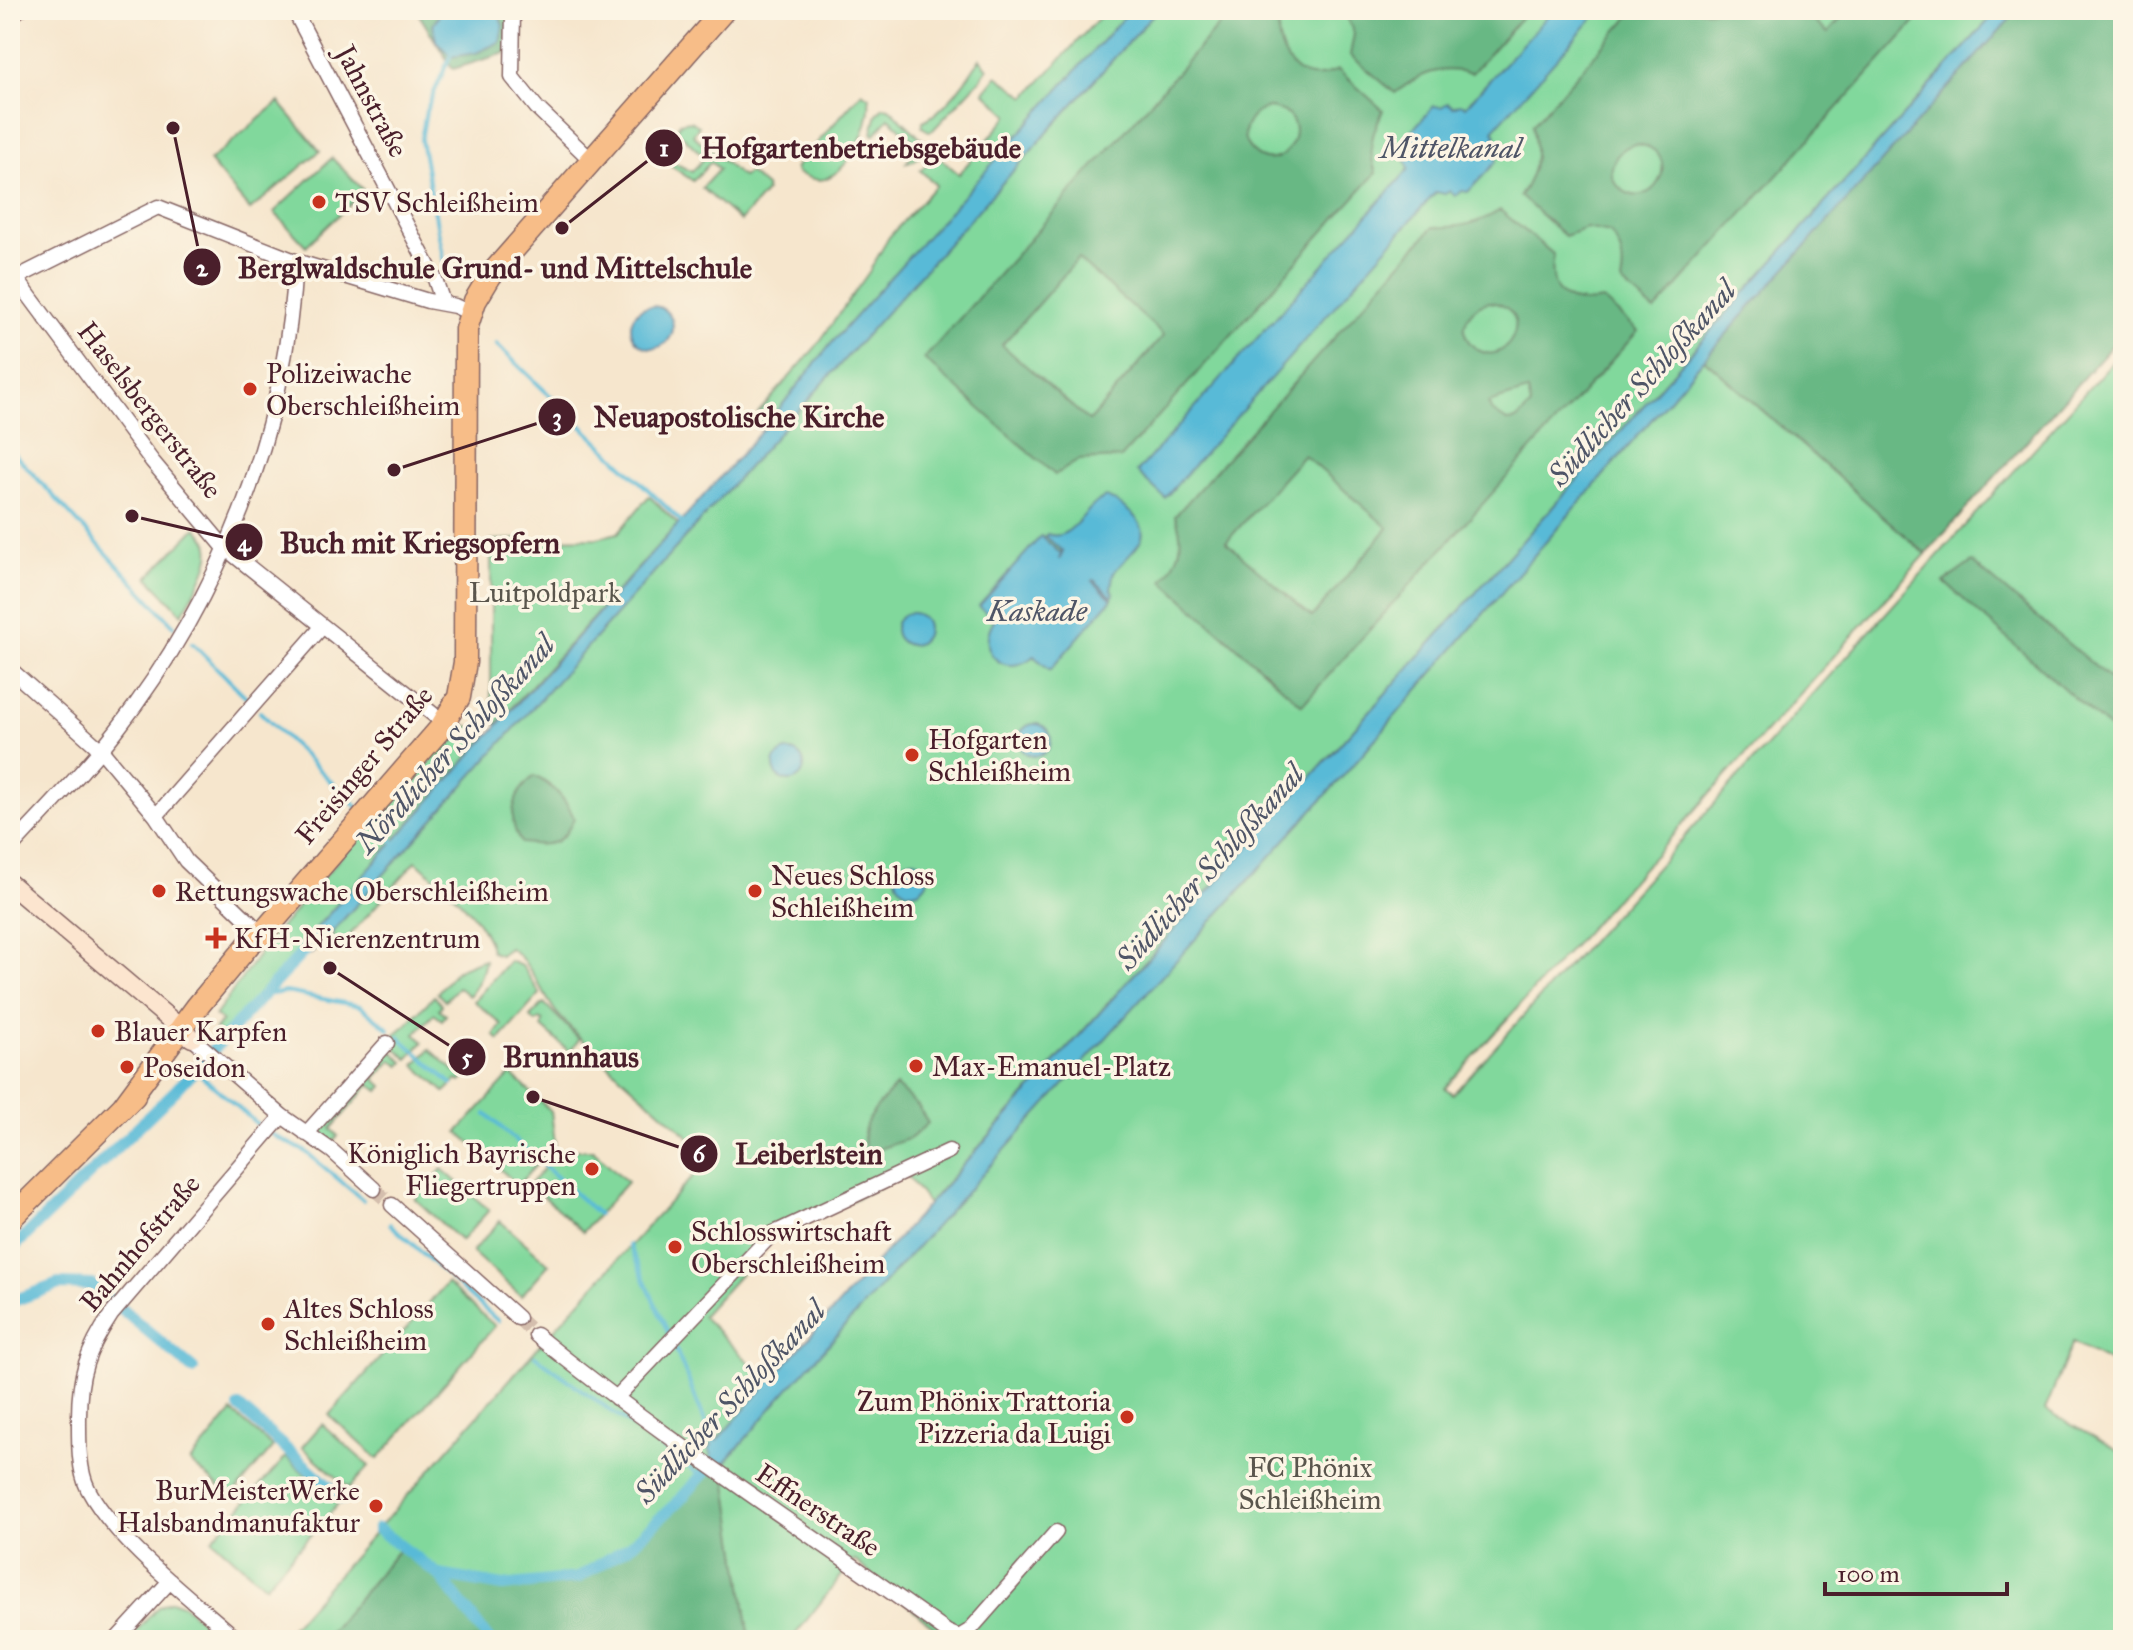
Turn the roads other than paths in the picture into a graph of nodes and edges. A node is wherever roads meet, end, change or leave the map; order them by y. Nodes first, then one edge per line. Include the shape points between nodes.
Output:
1 (19, 10) edge
2 (294, 10) edge
3 (513, 10) edge
4 (724, 10) edge
5 (10, 16) edge
6 (591, 160) junction
7 (295, 261) junction
8 (12, 276) edge
9 (443, 303) junction
10 (470, 313) junction
11 (224, 547) junction
12 (322, 627) junction
13 (10, 669) edge
14 (444, 723) junction
15 (101, 750) junction
16 (156, 816) junction
17 (10, 849) edge
18 (10, 884) edge
19 (262, 934) junction
20 (192, 1038) junction
21 (387, 1043) dead end
22 (278, 1121) junction
23 (306, 1134) junction
24 (949, 1151) dead end
25 (374, 1189) tunnel mouth
26 (392, 1205) tunnel mouth
27 (10, 1219) edge
28 (518, 1318) tunnel mouth
29 (536, 1335) tunnel mouth
30 (616, 1398) junction
31 (1056, 1532) dead end
32 (170, 1581) junction
33 (116, 1640) edge
34 (238, 1640) edge

1 - 5 street
2 - 9 street, Jahnstraße via 440,288
3 - 6 street via 512,77
4 - 6 main road, Freisinger Straße
6 - 10 main road, Freisinger Straße via 490,276
7 - 8 street via 158,207
7 - 9 street
7 - 11 street via 274,404 253,480
8 - 11 street, Haselsbergerstraße
9 - 10 street
10 - 14 main road, Freisinger Straße via 465,662 459,697
11 - 12 street, Haselsbergerstraße
11 - 15 street via 175,645
12 - 14 street, Haselsbergerstraße
12 - 16 street
13 - 15 street
14 - 19 main road, Freisinger Straße
15 - 16 street
15 - 17 street
16 - 19 street via 186,861
18 - 20 main road
19 - 20 main road, Freisinger Straße via 241,953
20 - 22 street
20 - 27 main road, Freisinger Straße
21 - 23 street
22 - 23 street
22 - 32 street, Bahnhofstraße via 111,1315 95,1338 81,1375 79,1438 88,1489 116,1528
23 - 25 street
24 - 30 street via 772,1234
26 - 28 street
29 - 30 street, Effnerstraße
30 - 31 street, Effnerstraße via 959,1637
32 - 33 street
32 - 34 street, Bahnhofstraße

